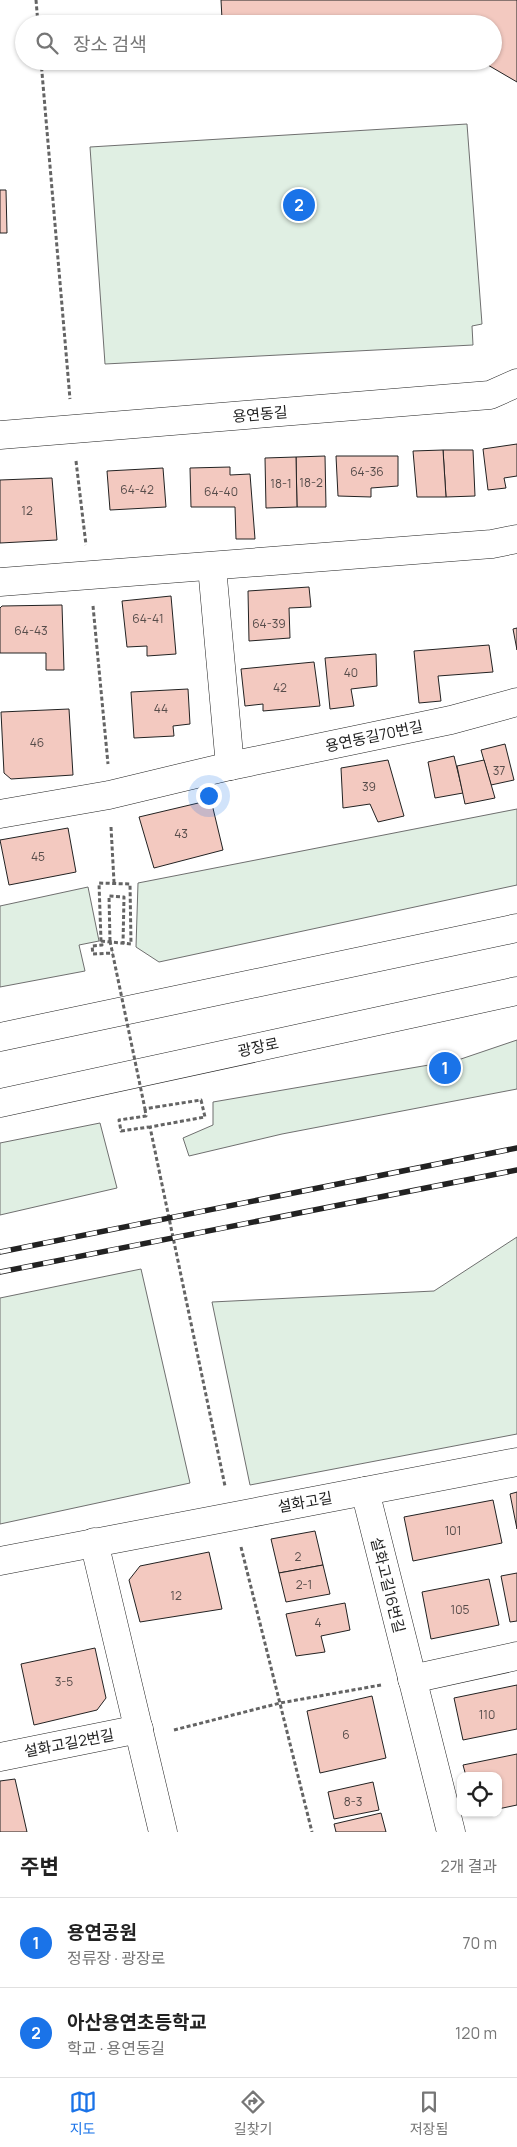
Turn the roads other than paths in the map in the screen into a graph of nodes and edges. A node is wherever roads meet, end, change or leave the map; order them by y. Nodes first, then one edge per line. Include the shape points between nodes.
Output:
1 (517, 383) edge
2 (0, 435) edge
3 (517, 539) edge
4 (212, 567) junction
5 (0, 582) edge
6 (517, 702) edge
7 (230, 766) junction
8 (0, 814) edge
9 (517, 928) edge
10 (517, 991) edge
11 (0, 1037) edge
12 (0, 1103) edge
13 (517, 1462) edge
14 (365, 1491) junction
15 (94, 1542) junction
16 (0, 1561) edge
17 (517, 1656) edge
18 (412, 1679) junction
19 (139, 1729) junction
20 (0, 1757) edge
21 (163, 1832) edge
22 (451, 1832) edge

1 - 2 street, 용연동길 via 490,395
3 - 4 street via 492,544
4 - 5 street
4 - 7 street
6 - 7 street, 용연동길70번길 via 451,720
7 - 8 street, 용연동길70번길 via 109,795
9 - 11 street
10 - 12 street, 광장로
13 - 14 street, 설화고길
14 - 15 street, 설화고길
14 - 18 street, 설화고길16번길
15 - 16 street, 설화고길
15 - 19 street
17 - 18 street
18 - 22 street, 설화고길16번길
19 - 20 street, 설화고길2번길
19 - 21 street

